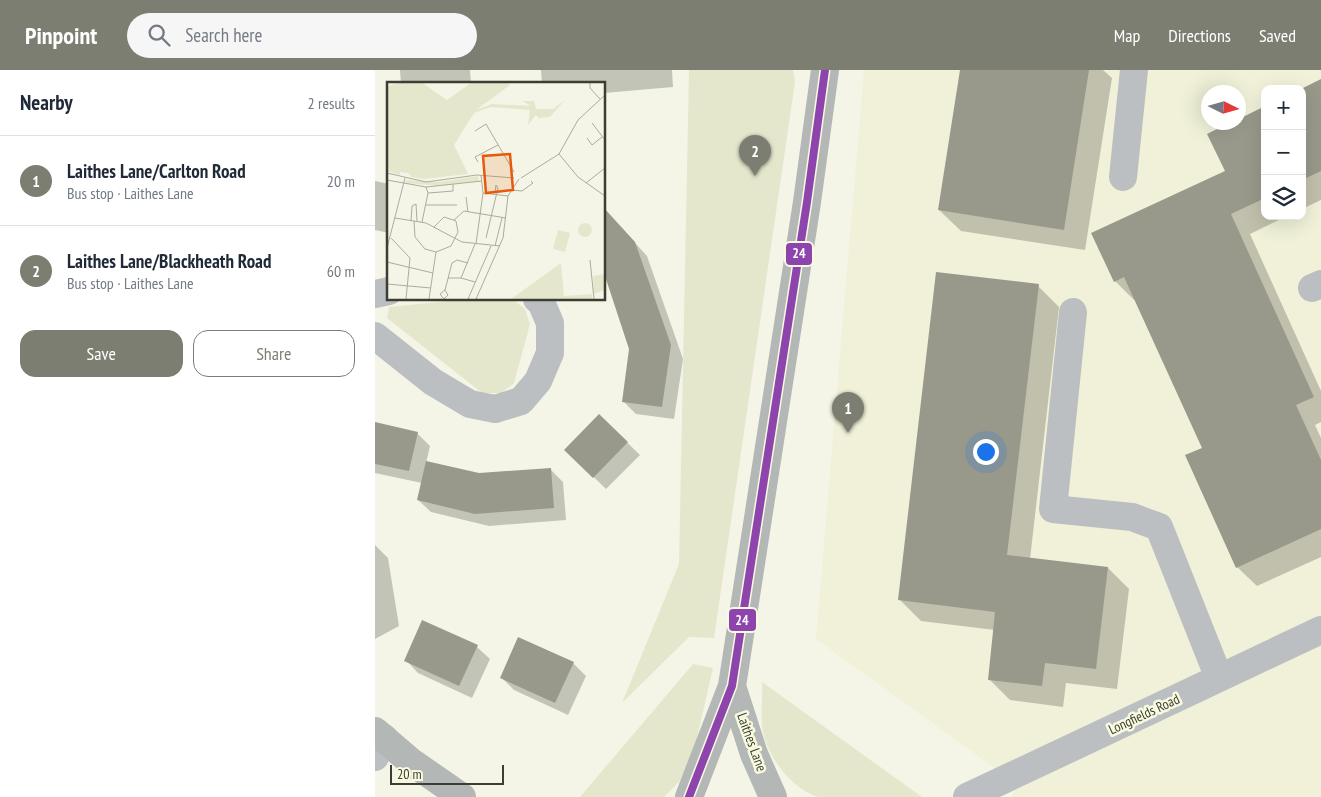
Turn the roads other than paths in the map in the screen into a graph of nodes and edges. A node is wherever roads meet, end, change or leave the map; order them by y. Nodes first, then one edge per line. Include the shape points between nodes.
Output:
1 (825, 70) edge
2 (1134, 70) edge
3 (1123, 177) dead end
4 (538, 300) edge
5 (1073, 312) dead end
6 (375, 336) edge
7 (1321, 630) edge
8 (1219, 678) junction
9 (731, 686) junction
10 (378, 742) edge
11 (462, 797) edge
12 (689, 797) edge
13 (773, 797) edge
14 (967, 797) edge

1 - 9 main road, Laithes Lane
2 - 3 street
4 - 6 street via 550,323 549,353 538,381 521,401 495,409 470,404 441,387
5 - 8 street via 1053,509 1132,517 1159,527
7 - 8 street, Longfields Road
8 - 14 street, Longfields Road
9 - 12 main road, Laithes Lane
9 - 13 main road, Laithes Lane via 754,754
10 - 11 main road

